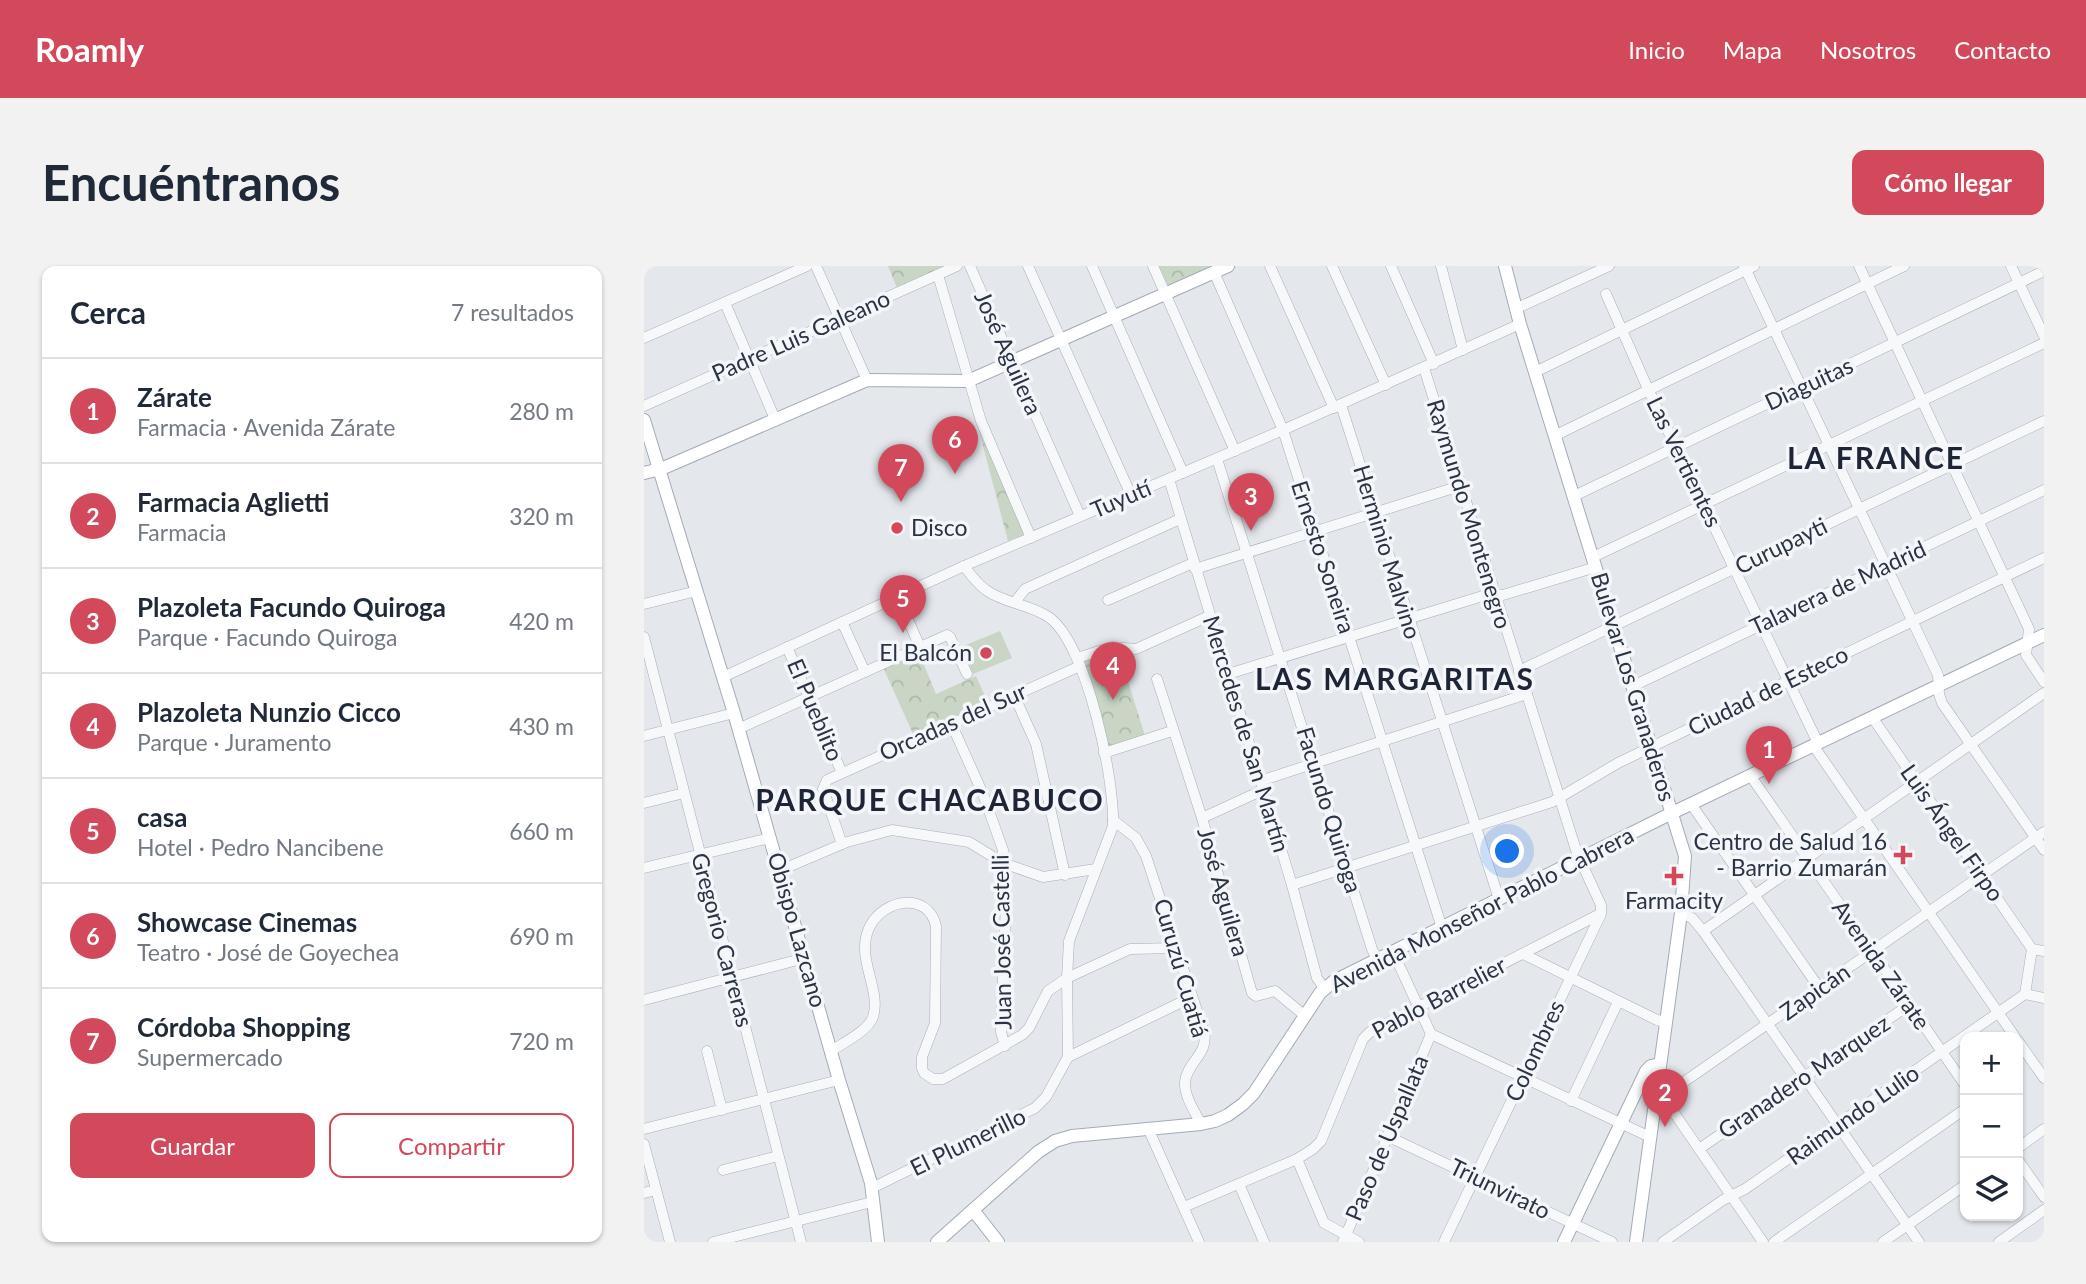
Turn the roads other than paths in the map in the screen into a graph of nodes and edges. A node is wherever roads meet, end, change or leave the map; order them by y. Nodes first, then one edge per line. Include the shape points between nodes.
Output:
1 (807, 266) edge
2 (816, 266) edge
3 (957, 266) edge
4 (970, 266) edge
5 (1028, 266) edge
6 (1092, 266) edge
7 (1153, 266) edge
8 (1228, 266) edge
9 (1270, 266) edge
10 (1332, 266) edge
11 (1391, 266) edge
12 (1441, 266) edge
13 (1505, 266) edge
14 (1609, 266) edge
15 (1859, 266) edge
16 (1904, 266) edge
17 (2011, 266) edge
18 (1748, 267) edge
19 (2044, 271) edge
20 (1213, 272) junction
21 (938, 275) junction
22 (2019, 283) junction
23 (1867, 284) junction
24 (1164, 294) junction
25 (1606, 294) dead end
26 (725, 303) junction
27 (1515, 309) junction
28 (1115, 317) junction
29 (839, 318) junction
30 (1520, 324) junction
31 (1774, 328) junction
32 (1622, 329) junction
33 (2044, 336) edge
34 (644, 338) edge
35 (1061, 341) junction
36 (1895, 343) junction
37 (2044, 343) edge
38 (1463, 350) junction
39 (749, 359) junction
40 (1012, 362) junction
41 (1429, 366) junction
42 (1535, 372) junction
43 (867, 380) junction
44 (968, 381) junction
45 (1386, 385) junction
46 (1802, 387) junction
47 (1648, 388) junction
48 (1922, 401) junction
49 (644, 406) edge
50 (1338, 406) junction
51 (775, 419) junction
52 (644, 420) edge
53 (2044, 421) edge
54 (1283, 430) junction
55 (1554, 436) junction
56 (1830, 445) junction
57 (1676, 447) junction
58 (1235, 451) junction
59 (1217, 459) junction
60 (1952, 464) junction
61 (660, 469) junction
62 (644, 473) edge
63 (1183, 473) junction
64 (1169, 479) junction
65 (1460, 486) junction
66 (2044, 490) edge
67 (1131, 495) junction
68 (1574, 496) junction
69 (1705, 504) junction
70 (1860, 508) junction
71 (1375, 512) junction
72 (1080, 516) junction
73 (1180, 519) junction
74 (1979, 521) junction
75 (1315, 531) junction
76 (1031, 538) junction
77 (1247, 552) junction
78 (2044, 558) edge
79 (1594, 562) junction
80 (1887, 565) junction
81 (964, 566) junction
82 (1194, 566) junction
83 (1735, 568) junction
84 (2005, 577) junction
85 (697, 590) junction
86 (1494, 594) junction
87 (898, 597) junction
88 (1108, 600) dead end
89 (1015, 602) junction
90 (644, 604) edge
91 (1209, 616) junction
92 (1408, 618) junction
93 (1913, 621) junction
94 (842, 622) junction
95 (1760, 625) junction
96 (1614, 626) junction
97 (2044, 635) edge
98 (1349, 636) junction
99 (644, 637) edge
100 (2026, 643) junction
101 (920, 647) junction
102 (788, 648) junction
103 (1281, 658) junction
104 (1078, 662) junction
105 (648, 670) edge
106 (1519, 671) junction
107 (865, 672) junction
108 (967, 674) dead end
109 (1228, 674) junction
110 (723, 677) junction
111 (1157, 679) dead end
112 (1787, 681) junction
113 (2044, 682) edge
114 (1633, 685) junction
115 (1940, 686) junction
116 (2044, 693) edge
117 (1527, 694) junction
118 (1014, 695) junction
119 (809, 697) junction
120 (734, 713) junction
121 (1872, 717) junction
122 (951, 723) junction
123 (1442, 723) junction
124 (668, 729) junction
125 (738, 729) junction
126 (1172, 731) junction
127 (644, 736) edge
128 (1381, 743) junction
129 (1815, 744) junction
130 (1970, 744) junction
131 (1652, 747) junction
132 (1104, 753) junction
133 (1314, 764) junction
134 (842, 773) junction
135 (1750, 775) junction
136 (827, 780) joint
137 (1916, 782) junction
138 (1261, 785) junction
139 (684, 793) junction
140 (1559, 798) junction
141 (644, 803) edge
142 (1691, 804) junction
143 (1672, 813) junction
144 (1202, 818) junction
145 (1863, 819) junction
146 (1113, 820) junction
147 (1475, 827) junction
148 (2040, 835) edge
149 (770, 838) junction
150 (842, 844) junction
151 (1414, 846) junction
152 (2044, 849) edge
153 (700, 854) junction
154 (1580, 859) junction
155 (1807, 859) junction
156 (1003, 863) junction
157 (1347, 867) junction
158 (644, 868) edge
159 (1096, 869) junction
160 (780, 870) junction
161 (1065, 875) junction
162 (1982, 875) junction
163 (1292, 885) junction
164 (1754, 896) junction
165 (1499, 899) junction
166 (1681, 913) junction
167 (1929, 913) junction
168 (1601, 914) junction
169 (1442, 928) junction
170 (1703, 931) junction
171 (1177, 948) junction
172 (2032, 949) junction
173 (2044, 951) edge
174 (1393, 952) junction
175 (1872, 952) junction
176 (1523, 954) junction
177 (805, 958) junction
178 (1377, 960) junction
179 (732, 977) junction
180 (1067, 978) junction
181 (1569, 979) junction
182 (1324, 988) junction
183 (1820, 989) junction
184 (2025, 994) junction
185 (1192, 997) junction
186 (2044, 998) edge
187 (644, 1000) edge
188 (1618, 1002) junction
189 (1909, 1005) junction
190 (1418, 1007) junction
191 (1998, 1013) junction
192 (1304, 1015) junction
193 (1666, 1022) junction
194 (1767, 1025) junction
195 (2011, 1032) edge
196 (1431, 1034) junction
197 (1005, 1046) junction
198 (2023, 1049) edge
199 (707, 1051) dead end
200 (831, 1051) junction
201 (1942, 1053) junction
202 (1068, 1057) junction
203 (1660, 1064) junction
204 (1804, 1077) junction
205 (1523, 1078) junction
206 (2044, 1078) edge
207 (1960, 1079) edge
208 (839, 1080) junction
209 (1658, 1097) junction
210 (764, 1100) junction
211 (1571, 1101) junction
212 (722, 1110) junction
213 (1960, 1113) edge
214 (1200, 1124) junction
215 (1621, 1125) junction
216 (1838, 1126) junction
217 (1150, 1128) junction
218 (644, 1129) edge
219 (2044, 1129) edge
220 (1387, 1136) junction
221 (1650, 1138) junction
222 (644, 1144) edge
223 (2023, 1144) edge
224 (1699, 1149) junction
225 (778, 1156) junction
226 (1297, 1159) junction
227 (2023, 1167) edge
228 (723, 1170) dead end
229 (1872, 1174) junction
230 (1476, 1177) junction
231 (1239, 1184) junction
232 (872, 1188) junction
233 (1960, 1189) edge
234 (656, 1190) junction
235 (644, 1193) edge
236 (1732, 1196) junction
237 (2044, 1197) edge
238 (872, 1202) junction
239 (1184, 1207) junction
240 (973, 1210) junction
241 (2044, 1210) edge
242 (795, 1221) junction
243 (1573, 1224) junction
244 (1908, 1225) junction
245 (1344, 1239) edge
246 (670, 1242) edge
247 (713, 1242) edge
248 (801, 1242) edge
249 (878, 1242) edge
250 (937, 1242) edge
251 (998, 1242) edge
252 (1199, 1242) edge
253 (1264, 1242) edge
254 (1359, 1242) edge
255 (1444, 1242) edge
256 (1564, 1242) edge
257 (1612, 1242) edge
258 (1636, 1242) edge
259 (1663, 1242) edge
260 (1763, 1242) edge
261 (1774, 1242) edge
262 (1883, 1242) edge
263 (1919, 1242) edge
264 (1999, 1242) edge

1 - 26 street
2 - 29 street
3 - 21 street, Padre Luis Galeano
4 - 40 street, José Aguilera
5 - 35 street
6 - 28 street
7 - 24 street
8 - 20 main road
9 - 50 street, Herminio Malvino
10 - 45 street
11 - 41 street, Raymundo Montenegro
12 - 38 street
13 - 27 main road, Bulevar Los Granaderos
14 - 27 street
15 - 23 street
16 - 23 street
17 - 22 street
18 - 31 street
18 - 32 street
19 - 22 street, Diaguitas
20 - 24 main road
20 - 54 street, Ernesto Soneira
21 - 29 street, Padre Luis Galeano
21 - 44 street
22 - 33 street
22 - 36 street, Diaguitas
23 - 31 street
23 - 36 street
24 - 28 main road
24 - 58 street
25 - 32 street, Las Vertientes
26 - 34 street
26 - 39 street
27 - 30 main road, Bulevar Los Granaderos
28 - 35 main road
28 - 63 street
29 - 39 street, Padre Luis Galeano
29 - 43 street
30 - 38 street, Tuyutí
30 - 42 main road, Bulevar Los Granaderos
31 - 46 street
31 - 47 street
32 - 42 street
32 - 47 street, Las Vertientes
35 - 40 main road
35 - 67 street
36 - 46 street, Diaguitas
36 - 48 street
37 - 48 street
38 - 41 street, Tuyutí
39 - 49 street, Padre Luis Galeano
39 - 51 street
40 - 44 main road
40 - 72 street, José Aguilera
41 - 45 street, Tuyutí
41 - 65 street, Raymundo Montenegro
42 - 55 main road, Bulevar Los Granaderos
43 - 44 main road
43 - 51 main road
44 - 76 street
45 - 50 street, Tuyutí
46 - 56 street
46 - 57 street, Diaguitas
47 - 55 street
47 - 57 street, Las Vertientes
48 - 56 street
48 - 60 street
50 - 54 street, Tuyutí
50 - 71 street, Herminio Malvino
51 - 61 main road
52 - 61 main road, Obispo Lazcano
53 - 60 street, Curupayti
54 - 58 street, Tuyutí
54 - 75 street, Ernesto Soneira
55 - 68 main road, Bulevar Los Granaderos
56 - 69 street
56 - 70 street
57 - 68 street, Diaguitas
57 - 69 street, Las Vertientes
58 - 59 street, Tuyutí
59 - 63 street, Tuyutí
59 - 77 street, Facundo Quiroga
60 - 70 street, Curupayti
60 - 74 street
61 - 62 main road
61 - 85 main road, Obispo Lazcano
63 - 64 street, Tuyutí
64 - 67 street, Tuyutí
64 - 73 street, Mercedes de San Martín
65 - 71 street
65 - 86 street, Raymundo Montenegro
66 - 74 street, Talavera de Madrid
67 - 72 street, Tuyutí
68 - 79 main road, Bulevar Los Granaderos
69 - 79 street
69 - 83 street, Las Vertientes
70 - 80 street
70 - 83 street, Curupayti
71 - 75 street
71 - 92 street, Herminio Malvino
72 - 76 street, Tuyutí
73 - 82 street, Mercedes de San Martín
73 - 89 street via 1025,589
74 - 80 street, Talavera de Madrid
74 - 84 street
75 - 77 street
75 - 98 street, Ernesto Soneira
76 - 81 street, Tuyutí
77 - 82 street
77 - 103 street, Facundo Quiroga
78 - 84 street, Ciudad de Esteco
79 - 86 street via 1503,595
79 - 96 main road, Bulevar Los Granaderos
80 - 93 street
80 - 95 street, Talavera de Madrid
81 - 87 street, Tuyutí
81 - 89 street via 987,592
82 - 88 street
82 - 91 street, Mercedes de San Martín
83 - 95 street, Las Vertientes
83 - 96 street, Curupayti
84 - 93 street, Ciudad de Esteco
84 - 100 street via 2029,629
85 - 90 street
85 - 110 main road, Obispo Lazcano
86 - 92 street
86 - 106 street, Raymundo Montenegro
87 - 94 street, Tuyutí
87 - 101 street
89 - 104 street via 1043,613 1058,625
91 - 104 street, Orcadas del Sur via 1136,649 1112,647
91 - 109 street, Mercedes de San Martín
92 - 98 street
92 - 123 street, Herminio Malvino
93 - 112 street, Ciudad de Esteco
93 - 115 street
94 - 102 street, Tuyutí
94 - 107 street
95 - 112 street, Las Vertientes
95 - 114 street, Talavera de Madrid
96 - 106 street, Curupayti
96 - 114 main road, Bulevar Los Granaderos
97 - 100 main road, Avenida Monseñor Pablo Cabrera
98 - 103 street
98 - 128 street, Ernesto Soneira
99 - 105 street, Gregorio Carreras
100 - 113 street via 2026,655
100 - 115 main road, Avenida Monseñor Pablo Cabrera
101 - 107 street
101 - 108 street via 947,635
102 - 110 street, Tuyutí
102 - 119 street, El Pueblito
103 - 109 street
103 - 133 street, Facundo Quiroga
104 - 118 street, Orcadas del Sur
104 - 132 street
105 - 124 street, Gregorio Carreras
106 - 117 street, Raymundo Montenegro
107 - 119 street
109 - 138 street, Mercedes de San Martín
110 - 120 main road, Obispo Lazcano
111 - 126 street, José Aguilera
112 - 129 street, Las Vertientes
112 - 131 street, Ciudad de Esteco
114 - 131 main road, Bulevar Los Granaderos
115 - 121 main road, Avenida Monseñor Pablo Cabrera
115 - 130 street via 1942,703
116 - 130 street
117 - 123 street
117 - 140 street, Raymundo Montenegro
118 - 122 street, Orcadas del Sur
118 - 161 street via 1036,744
119 - 125 street
119 - 134 street, El Pueblito
120 - 124 street
120 - 125 main road, Obispo Lazcano
121 - 129 main road, Avenida Monseñor Pablo Cabrera
121 - 137 street, Luis Ángel Firpo
122 - 134 street, Orcadas del Sur
122 - 156 street, Juan José Castelli via 988,807
123 - 128 street
123 - 147 street, Herminio Malvino
124 - 127 street
124 - 139 street, Gregorio Carreras
125 - 149 main road, Obispo Lazcano
126 - 132 street
126 - 144 street, José Aguilera
128 - 133 street
128 - 151 street, Ernesto Soneira
129 - 135 main road, Avenida Monseñor Pablo Cabrera
129 - 145 street, Las Vertientes
130 - 137 street
130 - 148 street
131 - 140 street, Ciudad de Esteco
131 - 143 main road, Bulevar Los Granaderos
132 - 146 street
133 - 138 street
133 - 157 street, Facundo Quiroga
134 - 136 street, Orcadas del Sur
135 - 142 main road, Avenida Monseñor Pablo Cabrera
135 - 155 street, Avenida Zárate
136 - 150 street, El Pueblito via 823,789
137 - 145 street
137 - 162 street, Luis Ángel Firpo
138 - 144 street
138 - 163 street, Mercedes de San Martín
139 - 141 street
139 - 153 street, Gregorio Carreras
140 - 147 street, Ciudad de Esteco
140 - 154 street, Raymundo Montenegro
142 - 143 main road, Avenida Monseñor Pablo Cabrera
142 - 164 street
143 - 154 main road, Avenida Monseñor Pablo Cabrera
143 - 166 main road, Bulevar Los Granaderos via 1685,856
144 - 192 street, José Aguilera via 1252,993 1278,992
145 - 155 street
145 - 167 street, Las Vertientes
146 - 159 street
146 - 171 street, Curuzú Cuatiá via 1141,845
147 - 151 street, Ciudad de Esteco
147 - 165 street, Herminio Malvino
148 - 152 street
148 - 162 street, Zapicán
149 - 153 street
149 - 160 main road, Obispo Lazcano
150 - 156 street via 899,831 969,842
150 - 160 street
151 - 157 street, Ciudad de Esteco
151 - 169 street, Ernesto Soneira
153 - 158 street
153 - 179 street, Gregorio Carreras
154 - 165 main road, Avenida Monseñor Pablo Cabrera
154 - 168 street via 1600,900
155 - 164 street
155 - 175 street, Avenida Zárate
156 - 161 street via 1044,877
156 - 197 street, Juan José Castelli via 1001,1032
157 - 163 street, Ciudad de Esteco
157 - 178 street, Facundo Quiroga
159 - 161 street
159 - 180 street via 1071,934
160 - 177 main road, Obispo Lazcano
162 - 167 street, Zapicán
162 - 172 street, Luis Ángel Firpo
163 - 182 street, Mercedes de San Martín via 1317,978
164 - 170 street
164 - 183 street
165 - 169 main road, Avenida Monseñor Pablo Cabrera
166 - 170 street
166 - 193 main road, Bulevar Los Granaderos
167 - 175 street, Zapicán
167 - 191 street, Las Vertientes
168 - 176 street, Pablo Barrelier
168 - 181 street, Colombres
169 - 174 main road, Avenida Monseñor Pablo Cabrera
170 - 194 street
171 - 180 street via 1130,949
171 - 185 street, Curuzú Cuatiá
172 - 173 street
172 - 184 street
174 - 178 main road, Avenida Monseñor Pablo Cabrera
174 - 190 street
175 - 183 street, Zapicán
175 - 189 street, Avenida Zárate
176 - 181 street
176 - 190 street, Pablo Barrelier
177 - 179 street
177 - 200 main road, Obispo Lazcano
178 - 182 main road, Avenida Monseñor Pablo Cabrera
179 - 187 street
179 - 210 street, Gregorio Carreras
180 - 197 street via 1048,991 1025,1033
180 - 202 street
181 - 188 street
181 - 205 street, Colombres
182 - 192 main road, Avenida Monseñor Pablo Cabrera
183 - 194 street, Zapicán
184 - 186 street
184 - 191 street, Raimundo Lulio
185 - 202 street
185 - 214 street, Curuzú Cuatiá via 1205,1039 1185,1086
188 - 193 street
188 - 211 street
189 - 201 street, Avenida Zárate
189 - 204 street, Granadero Marquez
190 - 196 street
190 - 226 street, Pablo Barrelier via 1366,1035 1321,1140
191 - 195 street, Las Vertientes
191 - 201 street, Raimundo Lulio
192 - 214 main road, Avenida Monseñor Pablo Cabrera via 1248,1099 1221,1119
193 - 203 main road, Bulevar Los Granaderos
194 - 204 street
194 - 209 street, Zapicán
196 - 205 street
196 - 220 street, Paso de Uspallata
197 - 200 street via 943,1079 924,1073 922,1056 935,1023 937,932 928,910 906,902 883,912 868,931 865,956 874,1000 872,1018
198 - 206 street, Las Vertientes
199 - 212 street
200 - 208 main road, Obispo Lazcano
201 - 207 street, Avenida Zárate
201 - 216 street, Raimundo Lulio
202 - 232 street, El Plumerillo via 1035,1108
203 - 209 main road, Bulevar Los Granaderos
203 - 215 main road via 1646,1071
204 - 216 street
204 - 224 street, Granadero Marquez
205 - 211 street
205 - 230 street, Colombres
208 - 210 street
208 - 232 main road, Obispo Lazcano
209 - 221 main road, Bulevar Los Granaderos
209 - 224 street
210 - 212 street
210 - 225 street, Gregorio Carreras
211 - 215 street
212 - 218 street
213 - 229 street
214 - 217 main road, Avenida Monseñor Pablo Cabrera
215 - 221 street
215 - 243 main road
216 - 229 street
216 - 236 street, Raimundo Lulio
217 - 239 street
217 - 240 main road, Avenida Monseñor Pablo Cabrera via 1055,1141
219 - 223 street
220 - 230 street, Triunvirato
220 - 245 street, Paso de Uspallata
221 - 258 main road, Bulevar Los Granaderos
222 - 234 street
224 - 236 street
225 - 228 street
225 - 242 street, Gregorio Carreras
226 - 231 street, Pablo Barrelier
226 - 245 street via 1324,1223
227 - 237 street
229 - 244 street
229 - 261 street
230 - 243 street, Triunvirato
230 - 255 street, Colombres
231 - 239 street, Pablo Barrelier
231 - 253 street
232 - 238 main road, Obispo Lazcano
233 - 244 street
234 - 235 street
234 - 246 street
236 - 259 street, Raimundo Lulio
236 - 260 street
238 - 242 street
238 - 249 main road, Obispo Lazcano
239 - 252 street
240 - 250 main road, Avenida Monseñor Pablo Cabrera
240 - 251 main road
241 - 264 street
242 - 247 street
242 - 248 street, Gregorio Carreras
243 - 256 main road
243 - 257 street, Triunvirato
244 - 262 street
244 - 263 street
245 - 254 street

